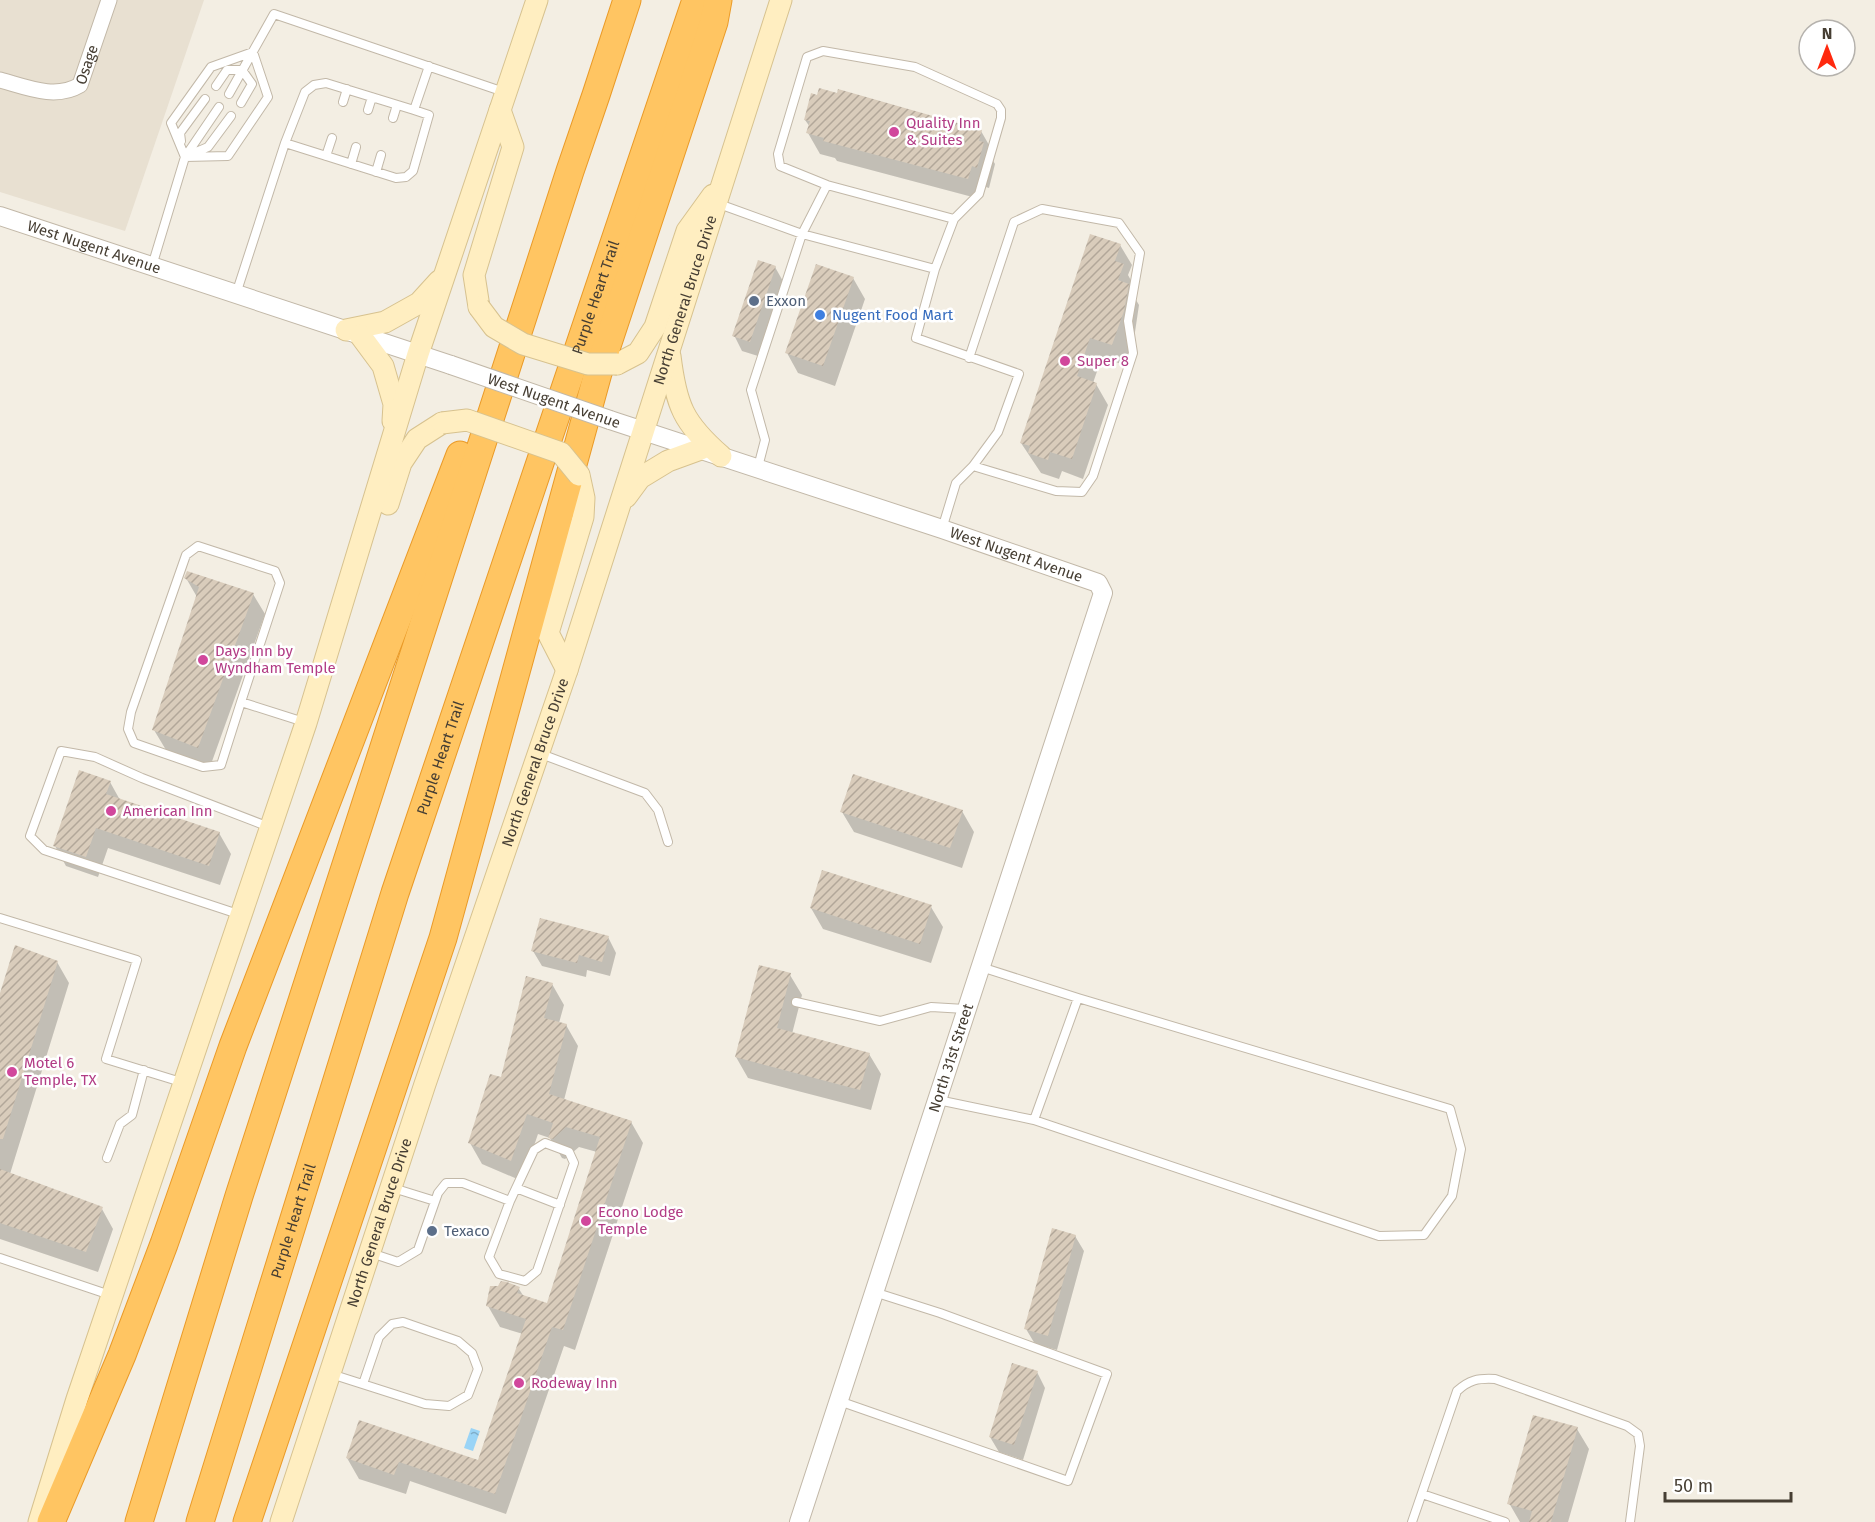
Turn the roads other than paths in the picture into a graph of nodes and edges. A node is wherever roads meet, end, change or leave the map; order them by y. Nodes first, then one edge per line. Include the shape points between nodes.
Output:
1 (110, 0) edge
2 (537, 0) edge
3 (627, 0) edge
4 (696, 0) edge
5 (718, 0) edge
6 (781, 0) edge
7 (253, 52) junction
8 (429, 66) junction
9 (242, 70) junction
10 (0, 80) edge
11 (216, 86) dead end
12 (347, 89) junction
13 (228, 94) dead end
14 (372, 97) junction
15 (205, 99) dead end
16 (503, 101) junction
17 (344, 102) dead end
18 (241, 103) dead end
19 (397, 105) junction
20 (219, 107) dead end
21 (368, 110) dead end
22 (414, 110) junction
23 (231, 116) dead end
24 (393, 118) dead end
25 (332, 138) dead end
26 (285, 143) junction
27 (356, 147) dead end
28 (381, 155) dead end
29 (326, 156) junction
30 (185, 157) junction
31 (351, 164) junction
32 (570, 171) junction
33 (376, 172) junction
34 (725, 177) junction
35 (827, 185) junction
36 (717, 204) junction
37 (0, 216) edge
38 (954, 219) junction
39 (802, 234) junction
40 (152, 266) junction
41 (935, 269) junction
42 (445, 274) junction
43 (236, 294) junction
44 (353, 332) junction
45 (670, 349) junction
46 (418, 354) junction
47 (969, 358) junction
48 (644, 430) junction
49 (391, 443) junction
50 (701, 449) junction
51 (721, 456) junction
52 (973, 466) junction
53 (758, 468) junction
54 (619, 507) junction
55 (942, 529) junction
56 (358, 552) junction
57 (1103, 593) joint
58 (567, 670) junction
59 (241, 702) junction
60 (306, 723) junction
61 (538, 754) junction
62 (270, 827) junction
63 (668, 842) dead end
64 (242, 915) junction
65 (0, 918) edge
66 (981, 967) junction
67 (1078, 998) junction
68 (796, 1002) dead end
69 (967, 1009) junction
70 (144, 1070) junction
71 (184, 1082) junction
72 (937, 1100) junction
73 (1034, 1120) junction
74 (107, 1158) dead end
75 (391, 1188) junction
76 (516, 1188) junction
77 (435, 1201) junction
78 (510, 1201) junction
79 (560, 1205) junction
80 (369, 1253) junction
81 (0, 1258) edge
82 (874, 1292) junction
83 (112, 1295) junction
84 (330, 1374) junction
85 (363, 1384) junction
86 (839, 1401) junction
87 (1422, 1494) junction
88 (39, 1522) edge
89 (51, 1522) edge
90 (139, 1522) edge
91 (200, 1522) edge
92 (247, 1522) edge
93 (281, 1522) edge
94 (799, 1522) edge
95 (1413, 1522) edge
96 (1505, 1522) edge
97 (1630, 1522) edge

1 - 10 street, Osage via 80,85 69,92 45,92
2 - 16 main road
3 - 32 highway
4 - 91 highway, Purple Heart Trail via 395,892
5 - 92 highway via 598,373 443,938
6 - 34 main road, North General Bruce Drive
7 - 8 lane via 274,14
7 - 9 lane
7 - 30 lane via 211,67 171,123
7 - 30 lane via 268,97 228,156
8 - 16 lane
8 - 22 lane
9 - 11 lane via 227,70
9 - 13 lane
9 - 18 lane via 252,84
12 - 14 lane
12 - 17 lane
12 - 26 lane via 326,83 305,92
14 - 19 lane
14 - 21 lane
15 - 30 lane via 180,133
16 - 34 main road, bridge via 513,147 474,275 478,308 494,327 523,344 588,364 617,364 638,353 655,327 687,231
16 - 42 main road
19 - 22 lane
19 - 24 lane
20 - 30 lane
22 - 33 lane via 429,115 413,171 396,178
23 - 30 lane via 208,147
25 - 29 lane
26 - 29 lane
26 - 43 lane
27 - 31 lane
28 - 33 lane
29 - 31 lane
30 - 40 lane
31 - 33 lane
32 - 89 highway via 233,1046 130,1333
32 - 90 highway via 243,1184
34 - 36 main road, North General Bruce Drive
35 - 38 lane
35 - 38 lane via 780,166 778,154 807,57 823,51 915,67 997,104 1001,110 979,194
35 - 39 lane
36 - 39 lane
36 - 45 main road, North General Bruce Drive
37 - 40 street, West Nugent Avenue
38 - 41 lane
39 - 41 lane
39 - 53 lane via 751,390 765,440
40 - 43 street, West Nugent Avenue
41 - 47 lane via 916,338
42 - 44 main road via 419,303 385,322
42 - 46 main road
43 - 44 street, West Nugent Avenue
44 - 46 street, West Nugent Avenue
44 - 49 main road via 383,366 394,404
45 - 48 main road, North General Bruce Drive
45 - 51 main road via 673,381 682,410 698,435
46 - 48 street, West Nugent Avenue, bridge
46 - 49 main road
47 - 52 lane via 1019,374 998,432
47 - 52 lane via 1014,222 1042,209 1119,223 1140,254 1128,321 1133,353 1093,476 1082,492 1056,491
48 - 50 street, West Nugent Avenue
48 - 54 main road, North General Bruce Drive
49 - 56 main road
50 - 51 street, West Nugent Avenue
50 - 54 main road via 668,461 640,478
51 - 53 street, West Nugent Avenue
52 - 55 lane via 956,483
53 - 55 street, West Nugent Avenue
54 - 58 main road, North General Bruce Drive
55 - 57 street, West Nugent Avenue via 1098,583
56 - 58 main road, bridge via 376,538 401,463 417,439 442,423 467,420 561,453 579,475 584,498 583,517 548,633
56 - 60 main road
57 - 66 street, North 31st Street
58 - 61 main road, North General Bruce Drive
59 - 59 lane via 221,765 203,767 134,743 128,729 186,555 198,546 275,571 280,583
59 - 60 lane
60 - 62 main road
61 - 63 lane via 645,793 658,810
61 - 75 main road, North General Bruce Drive
62 - 64 main road
62 - 64 lane via 95,757 61,751 35,820 30,836 44,850
64 - 71 main road
65 - 70 lane via 137,960 106,1059
66 - 67 lane
66 - 69 street, North 31st Street
67 - 73 lane
67 - 73 lane via 1450,1109 1461,1149 1452,1196 1424,1235 1379,1236
68 - 69 lane via 880,1021 931,1007
69 - 72 street, North 31st Street
70 - 71 lane
70 - 74 lane via 132,1115 120,1124
71 - 83 main road
72 - 73 lane
72 - 82 street, North 31st Street
75 - 77 lane
75 - 80 main road, North General Bruce Drive
76 - 78 lane
76 - 79 lane
76 - 79 lane via 534,1149 545,1143 569,1152 574,1163
77 - 78 lane via 446,1184 463,1183
77 - 80 lane via 418,1250 398,1262
78 - 79 lane via 489,1257 499,1274 525,1281 537,1271
80 - 84 main road, North General Bruce Drive
81 - 83 lane
82 - 86 street, North 31st Street
82 - 86 lane via 1107,1374 1068,1481
83 - 88 main road
84 - 85 lane
84 - 93 main road, North General Bruce Drive
85 - 85 lane via 425,1404 449,1406 468,1395 478,1369 472,1353 458,1341 403,1322 392,1324 379,1336
86 - 94 street, North 31st Street
87 - 95 lane
87 - 96 lane
87 - 97 lane via 1457,1390 1480,1378 1495,1379 1628,1426 1638,1434 1640,1446

